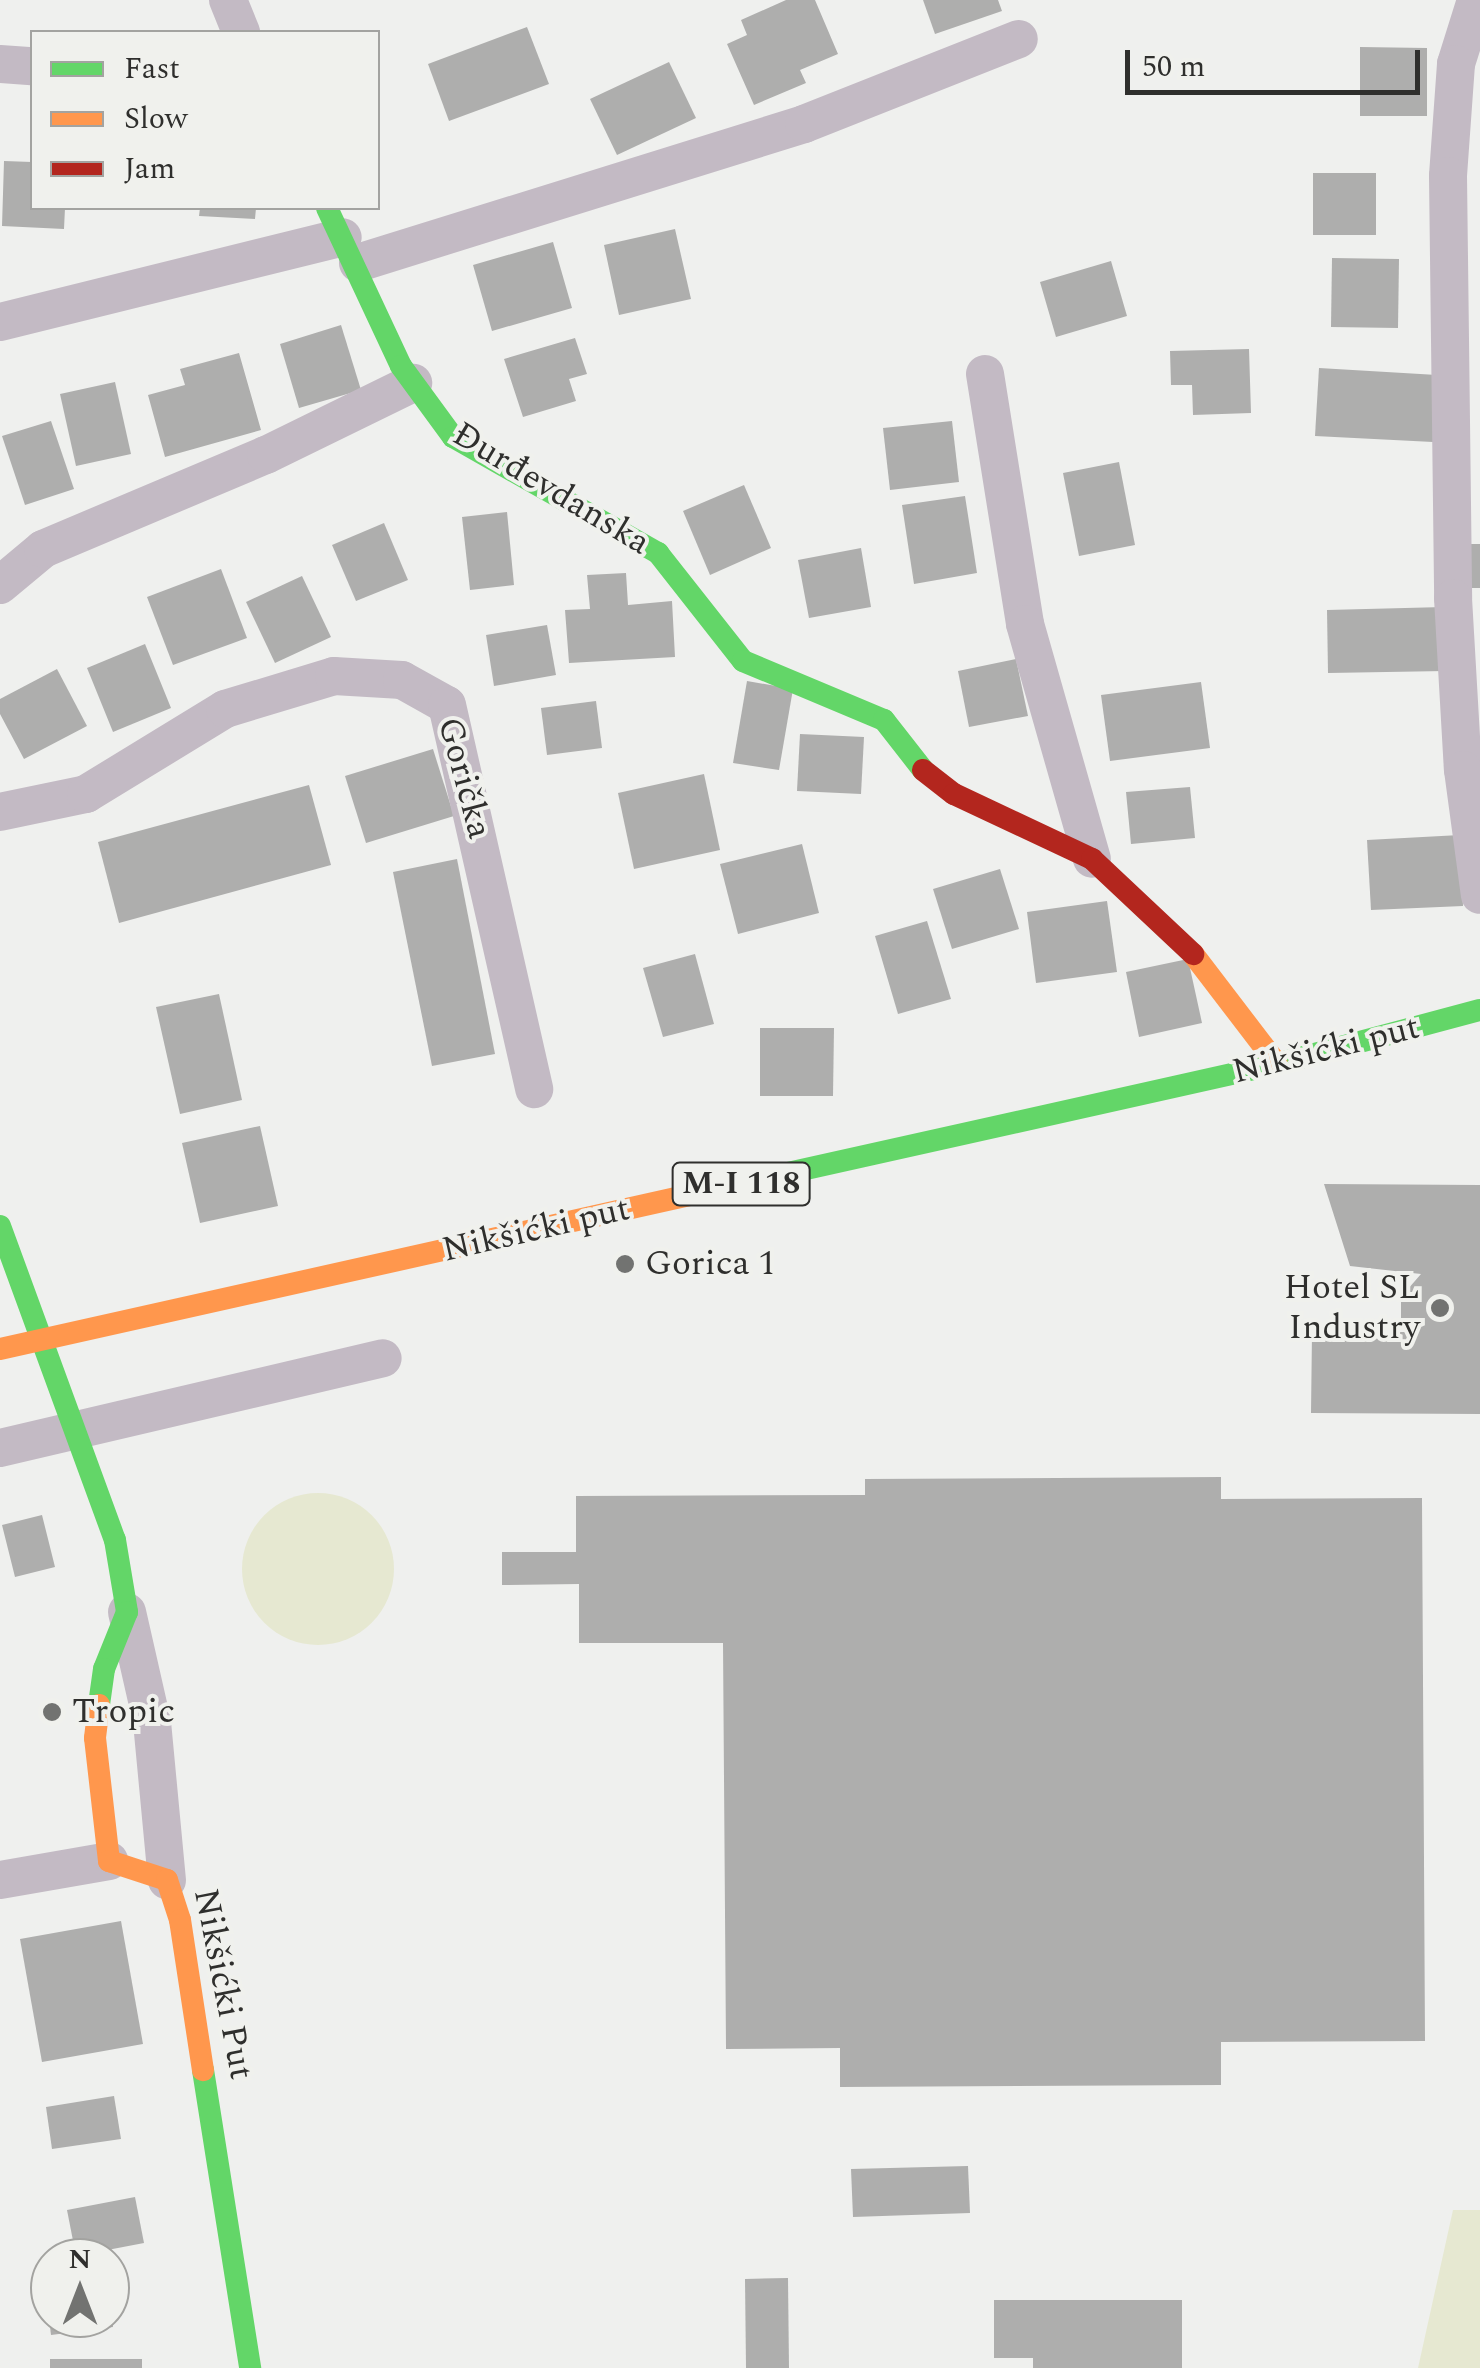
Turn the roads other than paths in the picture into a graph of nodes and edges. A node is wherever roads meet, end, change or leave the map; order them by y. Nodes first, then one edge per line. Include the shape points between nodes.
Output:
1 (228, 0) edge
2 (1476, 0) edge
3 (241, 30) edge
4 (1019, 39) dead end
5 (0, 64) edge
6 (30, 66) edge
7 (343, 236) edge
8 (0, 322) edge
9 (985, 374) dead end
10 (413, 383) junction
11 (0, 585) edge
12 (0, 812) edge
13 (1092, 859) junction
14 (1480, 895) edge
15 (1480, 1010) edge
16 (1277, 1064) junction
17 (534, 1089) dead end
18 (0, 1226) edge
19 (46, 1338) junction
20 (0, 1349) edge
21 (382, 1358) dead end
22 (78, 1430) junction
23 (0, 1448) edge
24 (127, 1612) junction
25 (109, 1860) junction
26 (0, 1880) edge
27 (168, 1880) junction
28 (250, 2368) edge

1 - 3 street
2 - 14 street via 1456,64 1448,176 1453,598 1463,770
4 - 7 street via 804,124
5 - 6 street
7 - 8 street
7 - 10 street, Đurđevdanska
9 - 13 street via 1025,624
10 - 11 street via 266,455 43,549
10 - 13 street, Đurđevdanska via 453,437 658,553 743,661 884,720 916,764 954,794
12 - 17 street, Gorička via 86,794 225,709 334,676 402,680 447,704
13 - 16 street, Đurđevdanska via 1212,971
15 - 16 street, Nikšićki put / M-I 118
16 - 19 street, Nikšićki put / M-I 118
18 - 19 street
19 - 20 street, Nikšićki put / M-I 118
19 - 22 street
21 - 22 street
22 - 23 street
22 - 24 street via 115,1540
24 - 25 street via 104,1669 95,1738
24 - 27 street via 152,1722
25 - 26 street
25 - 27 street, Nikšićki Put
27 - 28 street, Nikšićki Put via 191,1979

